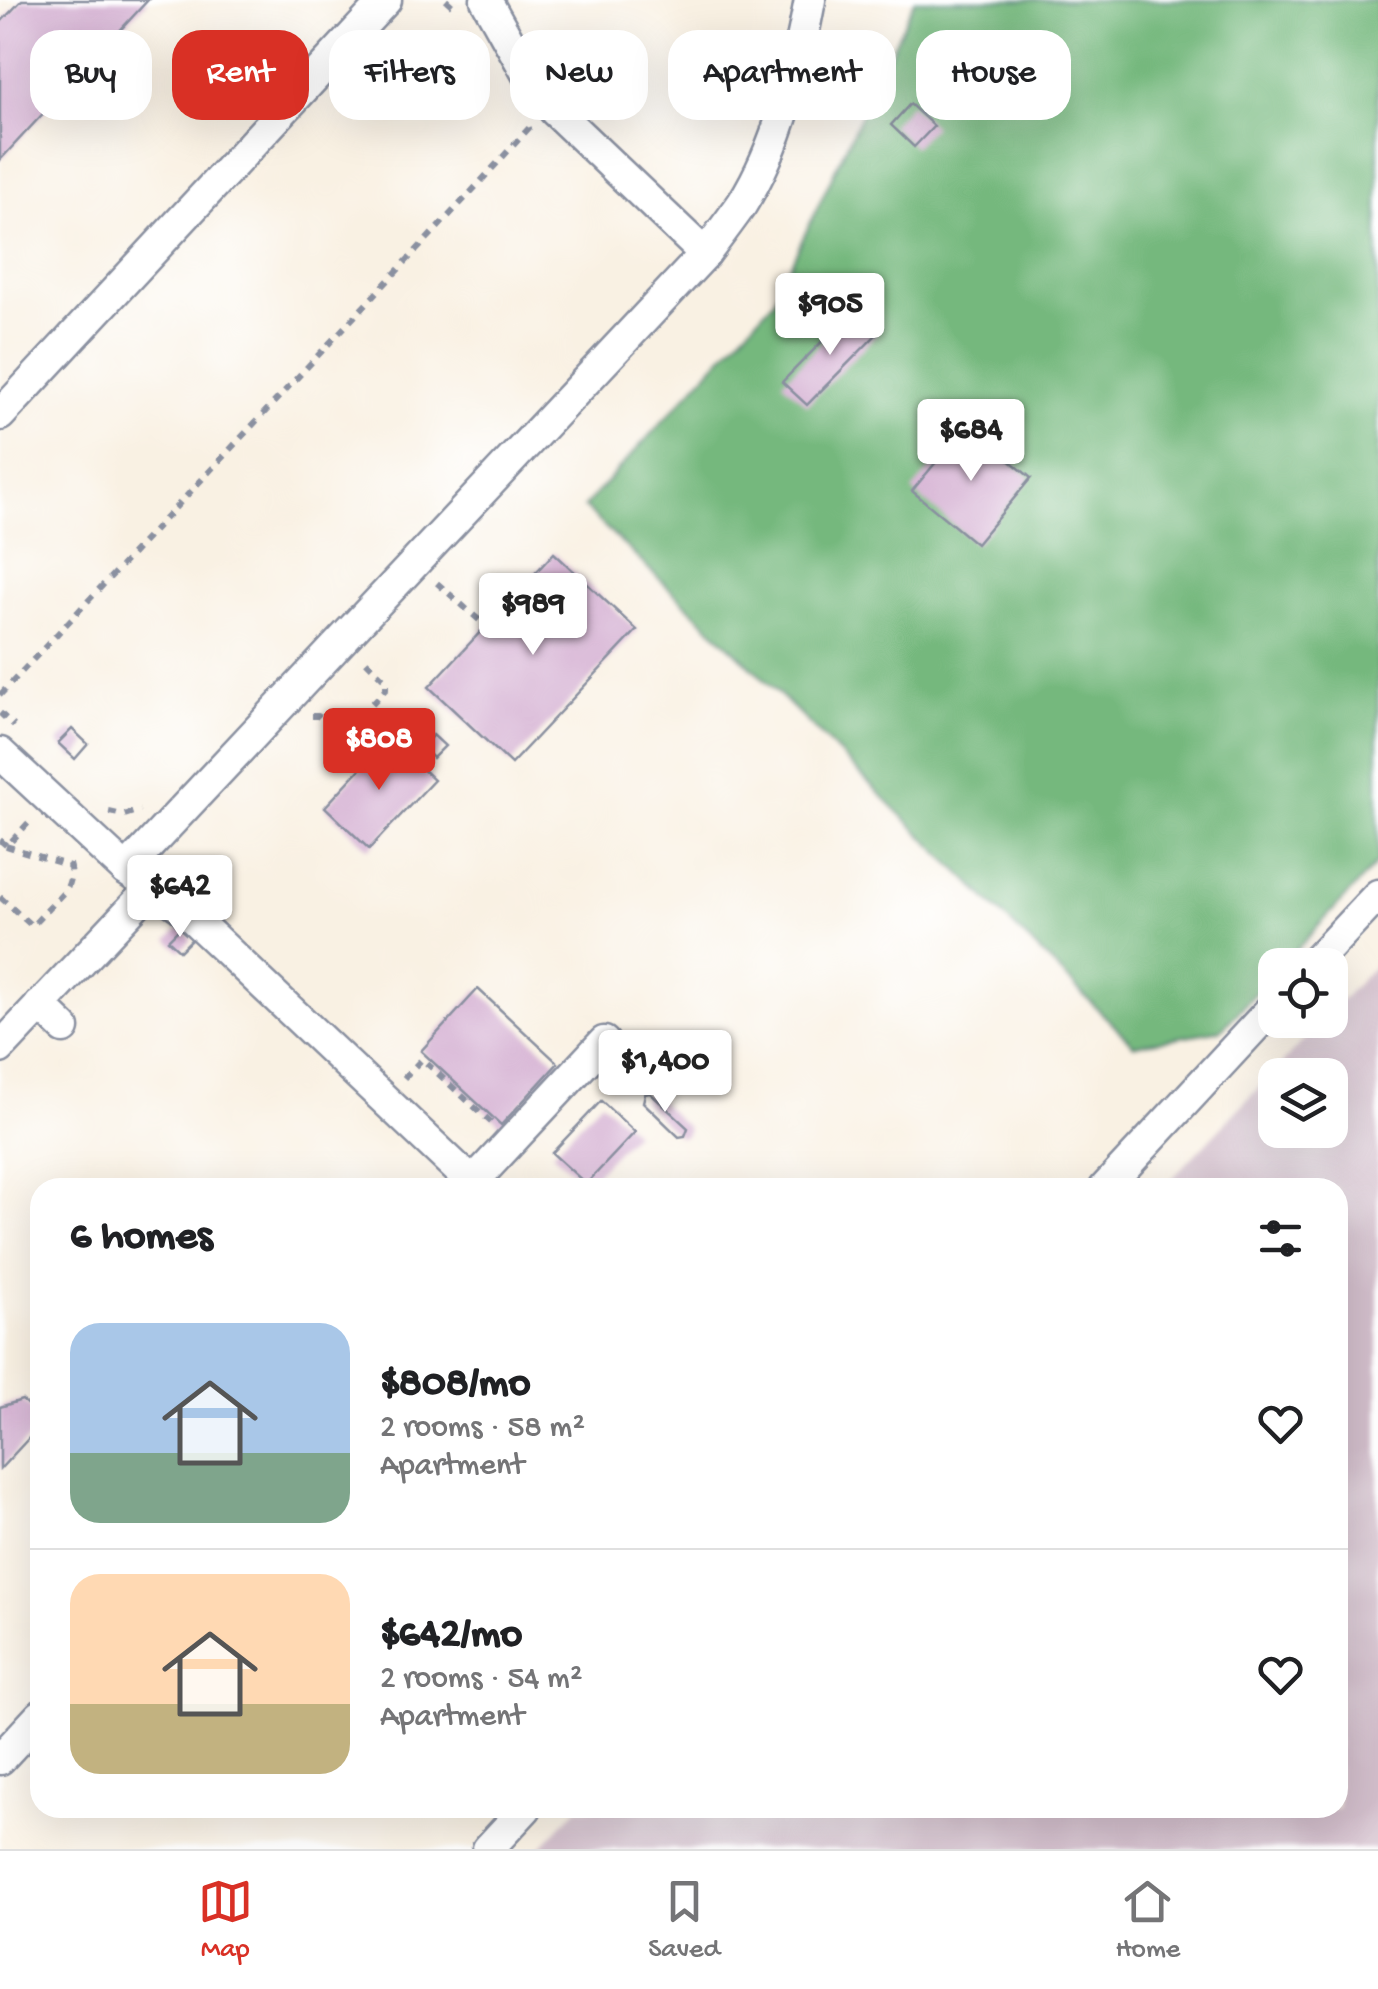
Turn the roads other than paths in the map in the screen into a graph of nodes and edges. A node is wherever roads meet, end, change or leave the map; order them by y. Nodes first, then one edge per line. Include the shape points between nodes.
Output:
1 (386, 0) edge
2 (810, 0) edge
3 (473, 8) edge
4 (705, 254) junction
5 (0, 415) edge
6 (7, 740) edge
7 (139, 879) junction
8 (1378, 895) edge
9 (1328, 948) edge
10 (40, 1005) junction
11 (1258, 1023) edge
12 (64, 1028) dead end
13 (604, 1042) dead end
14 (0, 1048) edge
15 (469, 1178) edge
16 (482, 1178) edge
17 (1113, 1178) edge
18 (30, 1727) edge
19 (0, 1760) edge
20 (517, 1818) edge
21 (488, 1849) edge

1 - 5 street
2 - 4 street via 800,55 766,155 743,202
3 - 4 street via 556,111
4 - 7 street via 171,823
6 - 7 street
7 - 10 street
7 - 15 street via 182,907
8 - 9 street
10 - 12 street
10 - 14 street
11 - 17 street
13 - 16 street
18 - 19 street
20 - 21 street

